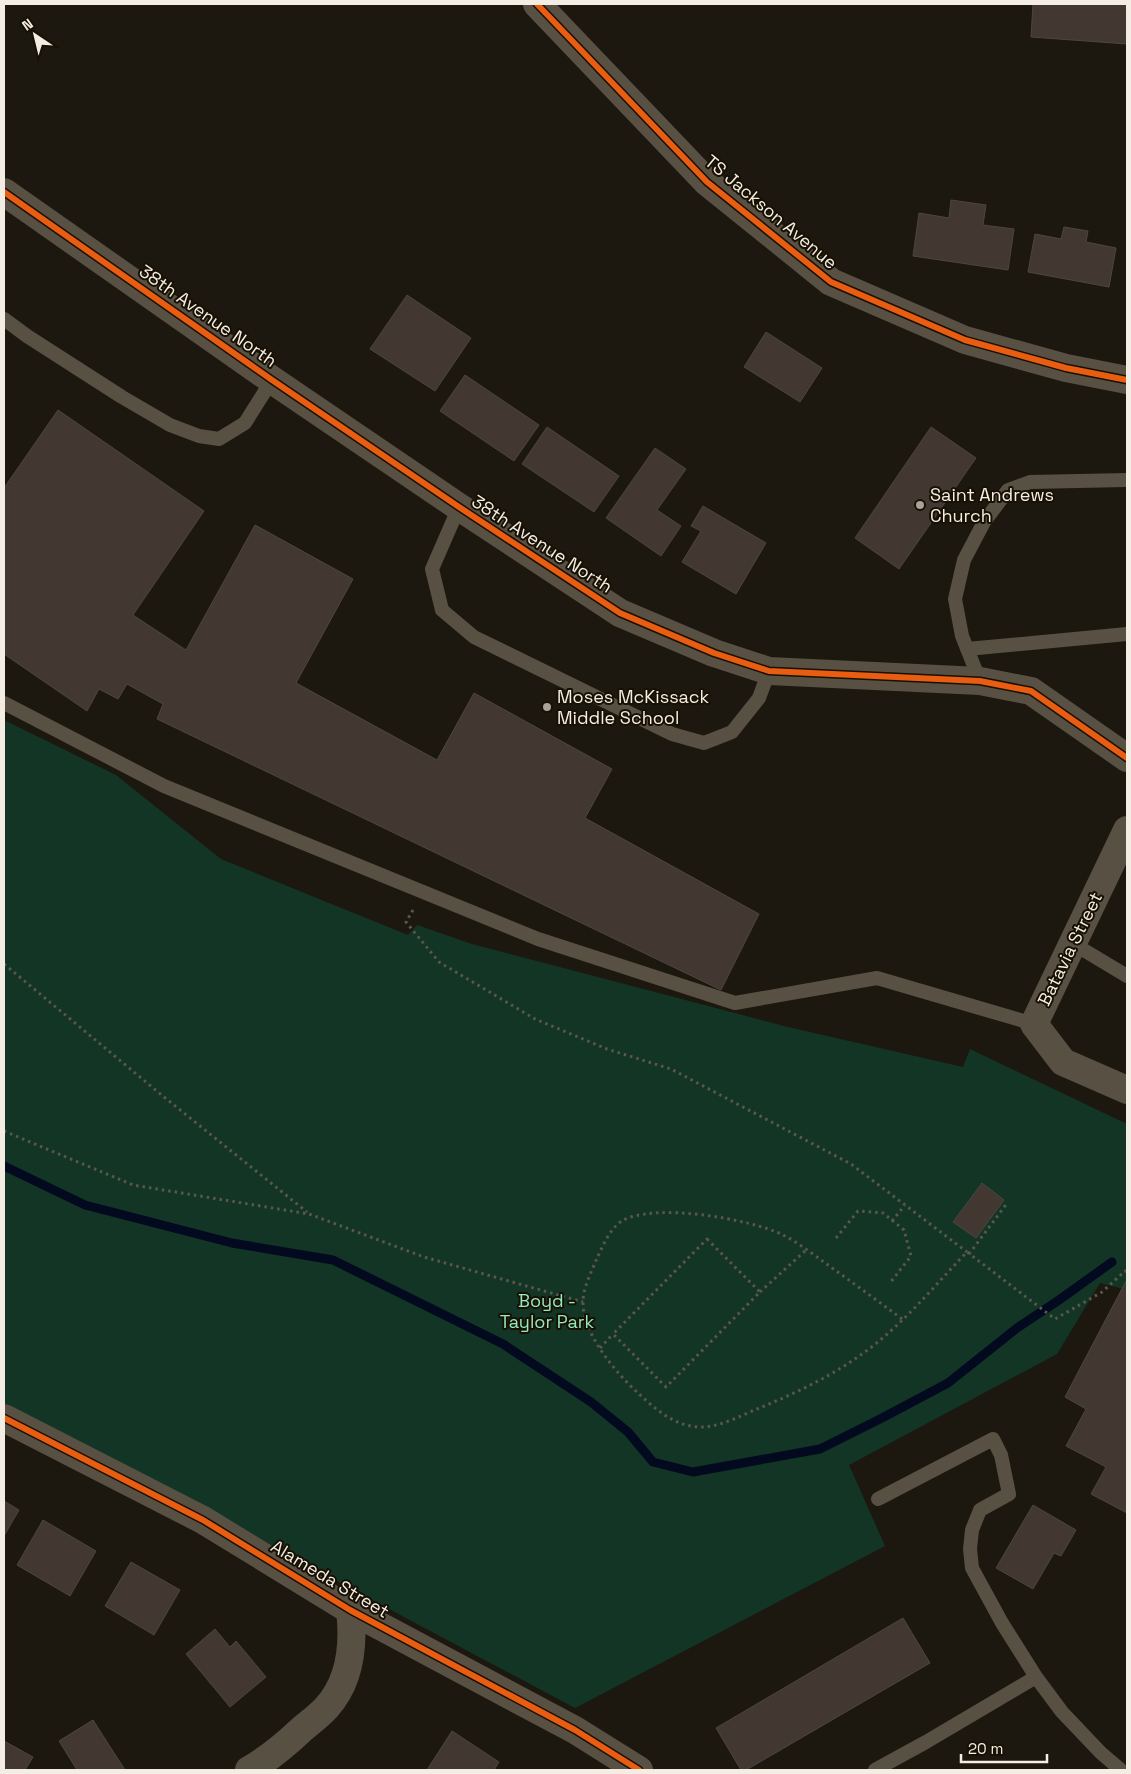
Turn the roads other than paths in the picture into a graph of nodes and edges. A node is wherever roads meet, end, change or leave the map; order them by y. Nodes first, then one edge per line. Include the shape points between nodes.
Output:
1 (537, 4) edge
2 (4, 192) edge
3 (4, 318) edge
4 (272, 380) junction
5 (1127, 380) edge
6 (1127, 480) edge
7 (459, 507) junction
8 (1127, 634) edge
9 (967, 649) junction
10 (769, 671) junction
11 (980, 681) junction
12 (4, 704) edge
13 (1127, 758) edge
14 (1127, 830) edge
15 (1072, 943) junction
16 (1127, 976) edge
17 (1034, 1024) junction
18 (1127, 1090) edge
19 (4, 1418) edge
20 (878, 1499) dead end
21 (350, 1610) junction
22 (1036, 1677) junction
23 (250, 1770) edge
24 (639, 1770) edge
25 (875, 1770) edge
26 (1121, 1770) edge

1 - 5 street, TS Jackson Avenue via 707,182 831,282 965,340 1066,368
2 - 4 street, 38th Avenue North
3 - 4 lane via 122,396 170,425 199,436 219,439 245,423
4 - 7 street, 38th Avenue North
6 - 9 lane via 1030,482 1008,490 984,522 964,560 955,599
7 - 10 street, 38th Avenue North via 620,613 714,653
7 - 10 lane via 432,569 442,610 474,637 672,734 704,743 732,732 759,698
8 - 9 lane
9 - 11 lane
10 - 11 street, 38th Avenue North
11 - 13 street, 38th Avenue North via 1031,691
12 - 17 lane via 164,786 538,940 735,1003 877,978
14 - 15 street, Batavia Street
15 - 16 lane
15 - 17 street, Batavia Street
17 - 18 street, Batavia Street via 1063,1062
19 - 21 street, Alameda Street via 203,1520
20 - 22 lane via 993,1439 1001,1455 1009,1494 980,1510 972,1530 972,1568 1006,1631
21 - 23 street via 353,1634 350,1664 328,1706 273,1756
21 - 24 street, Alameda Street via 575,1730
22 - 25 lane
22 - 26 lane via 1062,1712

